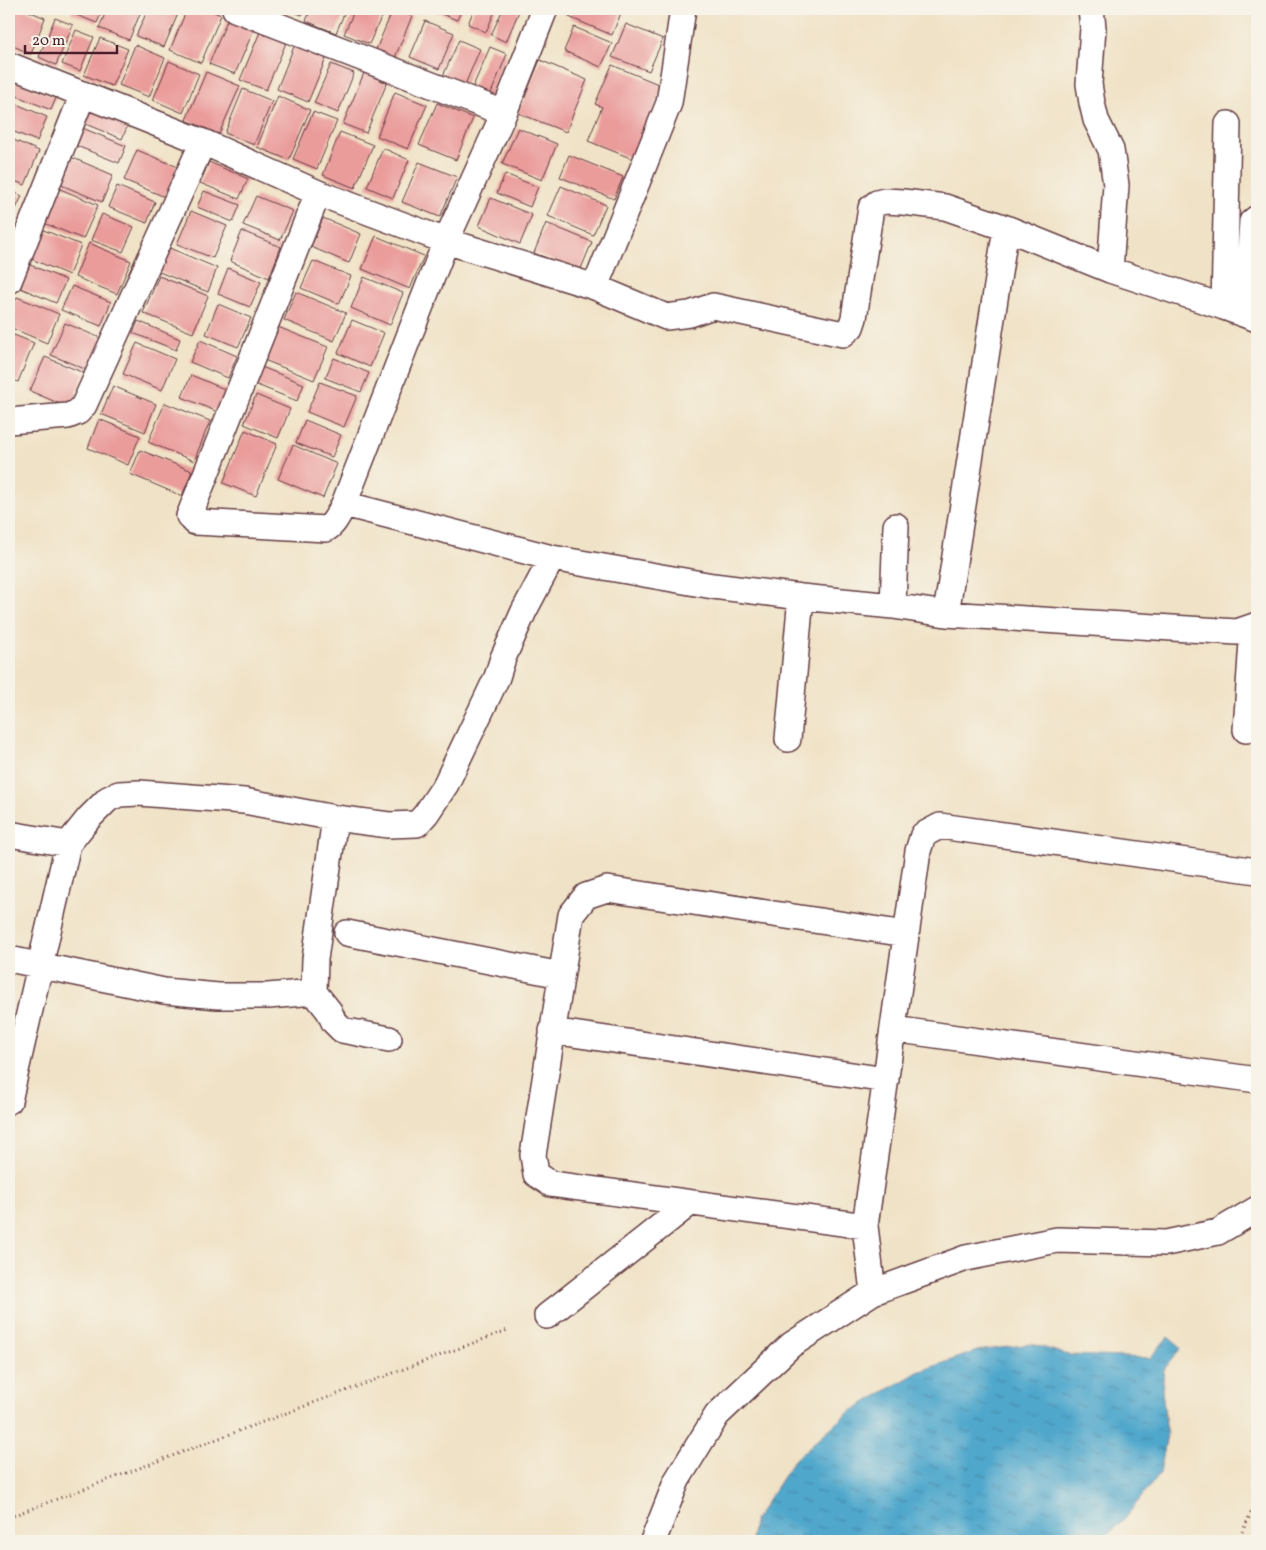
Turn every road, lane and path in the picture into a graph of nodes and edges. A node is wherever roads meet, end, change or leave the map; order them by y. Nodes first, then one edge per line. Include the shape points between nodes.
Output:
1 (235, 9) edge
2 (544, 9) edge
3 (683, 9) edge
4 (1091, 9) edge
5 (9, 65) edge
6 (83, 94) junction
7 (504, 113) junction
8 (1228, 124) dead end
9 (203, 142) junction
10 (318, 193) junction
11 (1257, 218) edge
12 (1006, 228) junction
13 (446, 241) junction
14 (1110, 270) junction
15 (9, 281) edge
16 (595, 287) junction
17 (1243, 314) edge
18 (9, 421) edge
19 (344, 504) junction
20 (896, 526) dead end
21 (552, 558) junction
22 (801, 597) junction
23 (894, 606) junction
24 (946, 614) junction
25 (1255, 626) edge
26 (1246, 730) dead end
27 (788, 739) dead end
28 (334, 818) junction
29 (9, 834) edge
30 (68, 844) junction
31 (1257, 871) edge
32 (347, 933) dead end
33 (906, 934) junction
34 (9, 959) edge
35 (40, 966) junction
36 (561, 975) junction
37 (314, 992) junction
38 (893, 1029) junction
39 (552, 1031) junction
40 (389, 1039) dead end
41 (886, 1080) junction
42 (1257, 1080) edge
43 (9, 1101) edge
44 (690, 1203) junction
45 (1257, 1209) edge
46 (864, 1226) junction
47 (873, 1292) junction
48 (546, 1316) dead end
49 (508, 1330) dead end
50 (1257, 1500) edge
51 (9, 1517) edge
52 (653, 1541) edge
53 (1238, 1541) edge

1 - 7 street
2 - 7 street
3 - 16 street via 669,103
4 - 14 street via 1090,93 1096,120 1111,150 1116,185
5 - 6 street
6 - 9 street
6 - 15 street
7 - 13 street
8 - 17 street
9 - 10 street
9 - 18 street via 84,405 68,416
10 - 13 street
10 - 19 street via 189,516 195,522 326,529
11 - 17 street via 1252,222
12 - 14 street
12 - 16 street via 944,207 903,202 877,203 871,208 854,318 851,328 843,334 713,306 690,314 666,317
12 - 24 street
13 - 16 street
13 - 19 street
14 - 17 street
19 - 21 street
20 - 23 street
21 - 22 street via 713,586
21 - 28 street via 524,611 446,784 422,820 412,825 389,825
22 - 23 street
22 - 27 street
23 - 24 street
24 - 25 street via 1237,632
25 - 26 street
28 - 30 street via 244,801 119,794 108,799
28 - 37 street via 315,959
29 - 30 street
30 - 35 street
31 - 33 street via 940,826 923,835
32 - 36 street
33 - 36 street via 607,889 586,896 571,915
33 - 38 street
34 - 35 street
35 - 37 street via 173,992 218,996
35 - 43 street
36 - 39 street
37 - 40 street via 342,1030
38 - 41 street
38 - 42 street
39 - 41 street
39 - 44 street via 533,1154 536,1174 551,1184
41 - 46 street
44 - 46 street
44 - 48 street
45 - 47 street via 1218,1232 1166,1244 1057,1240 966,1258
46 - 47 street
47 - 52 street via 791,1345 717,1415 677,1480
49 - 51 path
50 - 53 path

